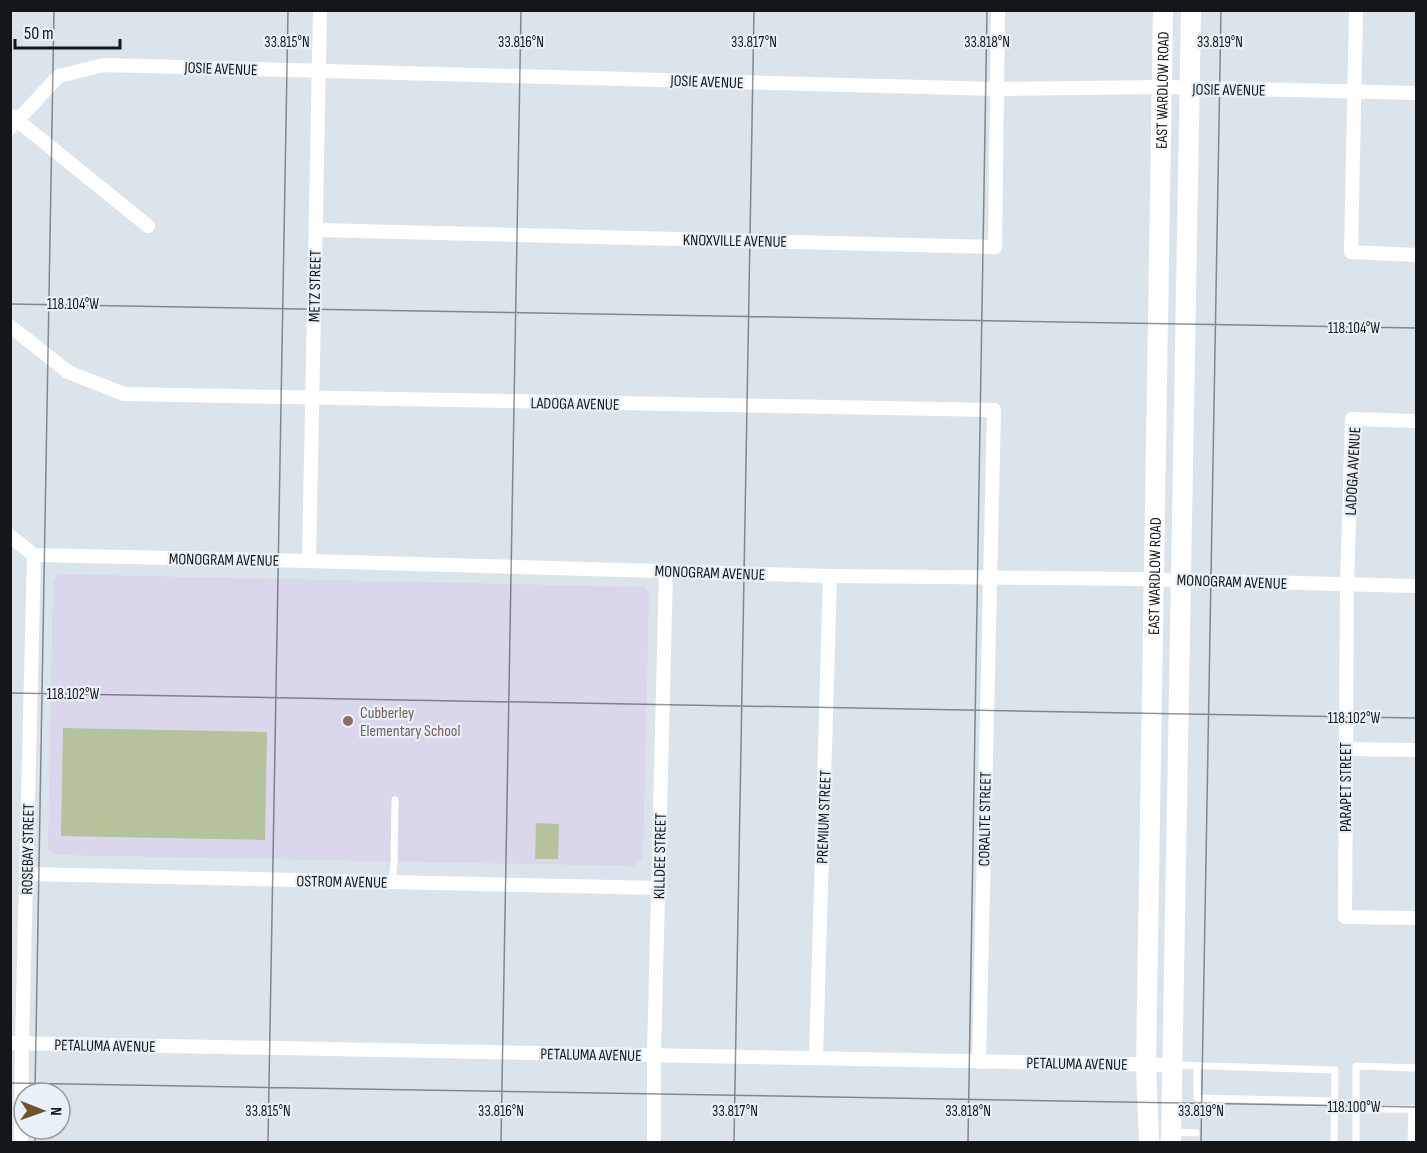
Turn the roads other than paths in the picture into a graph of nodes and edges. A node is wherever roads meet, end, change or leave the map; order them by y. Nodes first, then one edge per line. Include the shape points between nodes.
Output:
1 (320, 10) edge
2 (998, 10) edge
3 (1164, 10) edge
4 (1191, 10) edge
5 (1356, 10) edge
6 (319, 70) junction
7 (1162, 87) junction
8 (1190, 88) junction
9 (997, 89) junction
10 (1353, 92) junction
11 (1416, 93) edge
12 (13, 121) edge
13 (148, 226) dead end
14 (316, 230) junction
15 (1416, 255) edge
16 (10, 326) edge
17 (312, 398) junction
18 (1416, 421) edge
19 (10, 536) edge
20 (34, 555) junction
21 (309, 561) junction
22 (666, 570) junction
23 (830, 576) junction
24 (990, 577) junction
25 (1154, 579) junction
26 (1181, 580) junction
27 (1347, 585) junction
28 (1416, 586) edge
29 (1345, 749) junction
30 (1416, 750) edge
31 (395, 800) dead end
32 (26, 874) junction
33 (392, 883) junction
34 (658, 888) junction
35 (1416, 918) edge
36 (16, 1043) edge
37 (654, 1055) junction
38 (816, 1058) junction
39 (979, 1062) junction
40 (1146, 1065) junction
41 (1172, 1065) junction
42 (1197, 1066) junction
43 (1416, 1068) edge
44 (1334, 1101) junction
45 (1356, 1108) junction
46 (1414, 1109) edge
47 (1196, 1133) dead end
48 (1171, 1137) edge
49 (21, 1143) edge
50 (654, 1143) edge
51 (1149, 1143) edge
52 (1334, 1143) edge
53 (1356, 1143) edge
54 (1412, 1143) edge

1 - 6 street, METZ STREET
2 - 9 street
3 - 7 main road, EAST WARDLOW ROAD
4 - 8 main road, EAST WARDLOW ROAD
5 - 10 street
6 - 9 street, JOSIE AVENUE
6 - 12 street, JOSIE AVENUE via 103,64 59,76
6 - 14 street, METZ STREET
7 - 8 street, JOSIE AVENUE
7 - 9 street, JOSIE AVENUE
7 - 25 main road, EAST WARDLOW ROAD
8 - 10 street, JOSIE AVENUE
8 - 26 main road, EAST WARDLOW ROAD
9 - 14 street, KNOXVILLE AVENUE via 995,247
10 - 11 street, JOSIE AVENUE
10 - 15 street via 1351,252
12 - 13 street
14 - 17 street, METZ STREET
16 - 17 street, LADOGA AVENUE via 68,372 124,394
17 - 21 street, METZ STREET
17 - 24 street, LADOGA AVENUE via 993,410
18 - 27 street, LADOGA AVENUE via 1352,419
19 - 20 street
20 - 21 street, MONOGRAM AVENUE
20 - 32 street, ROSEBAY STREET
21 - 22 street, MONOGRAM AVENUE
22 - 23 street, MONOGRAM AVENUE
22 - 34 street, KILLDEE STREET
23 - 24 street, MONOGRAM AVENUE
23 - 38 street, PREMIUM STREET
24 - 25 street, MONOGRAM AVENUE
24 - 39 street, CORALITE STREET
25 - 26 street, MONOGRAM AVENUE
25 - 40 main road, EAST WARDLOW ROAD
26 - 27 street, MONOGRAM AVENUE
26 - 41 main road, EAST WARDLOW ROAD
27 - 28 street, MONOGRAM AVENUE
27 - 29 street, PARAPET STREET
29 - 30 street
29 - 35 street, PARAPET STREET via 1345,917
31 - 33 lane
32 - 33 street, OSTROM AVENUE
32 - 36 street, ROSEBAY STREET
33 - 34 street, OSTROM AVENUE
34 - 37 street, KILLDEE STREET
36 - 37 street, PETALUMA AVENUE
36 - 49 street, ROSEBAY STREET
37 - 38 street, PETALUMA AVENUE
37 - 50 street, KILLDEE STREET
38 - 39 street, PETALUMA AVENUE
39 - 40 street, PETALUMA AVENUE
40 - 41 street, PETALUMA AVENUE
40 - 51 main road, EAST WARDLOW ROAD
41 - 42 lane
41 - 48 main road, EAST WARDLOW ROAD
42 - 44 lane via 1197,1098
42 - 44 lane via 1335,1070
43 - 45 lane via 1356,1066
44 - 52 lane
45 - 46 lane
45 - 53 lane
46 - 54 lane
47 - 48 lane

